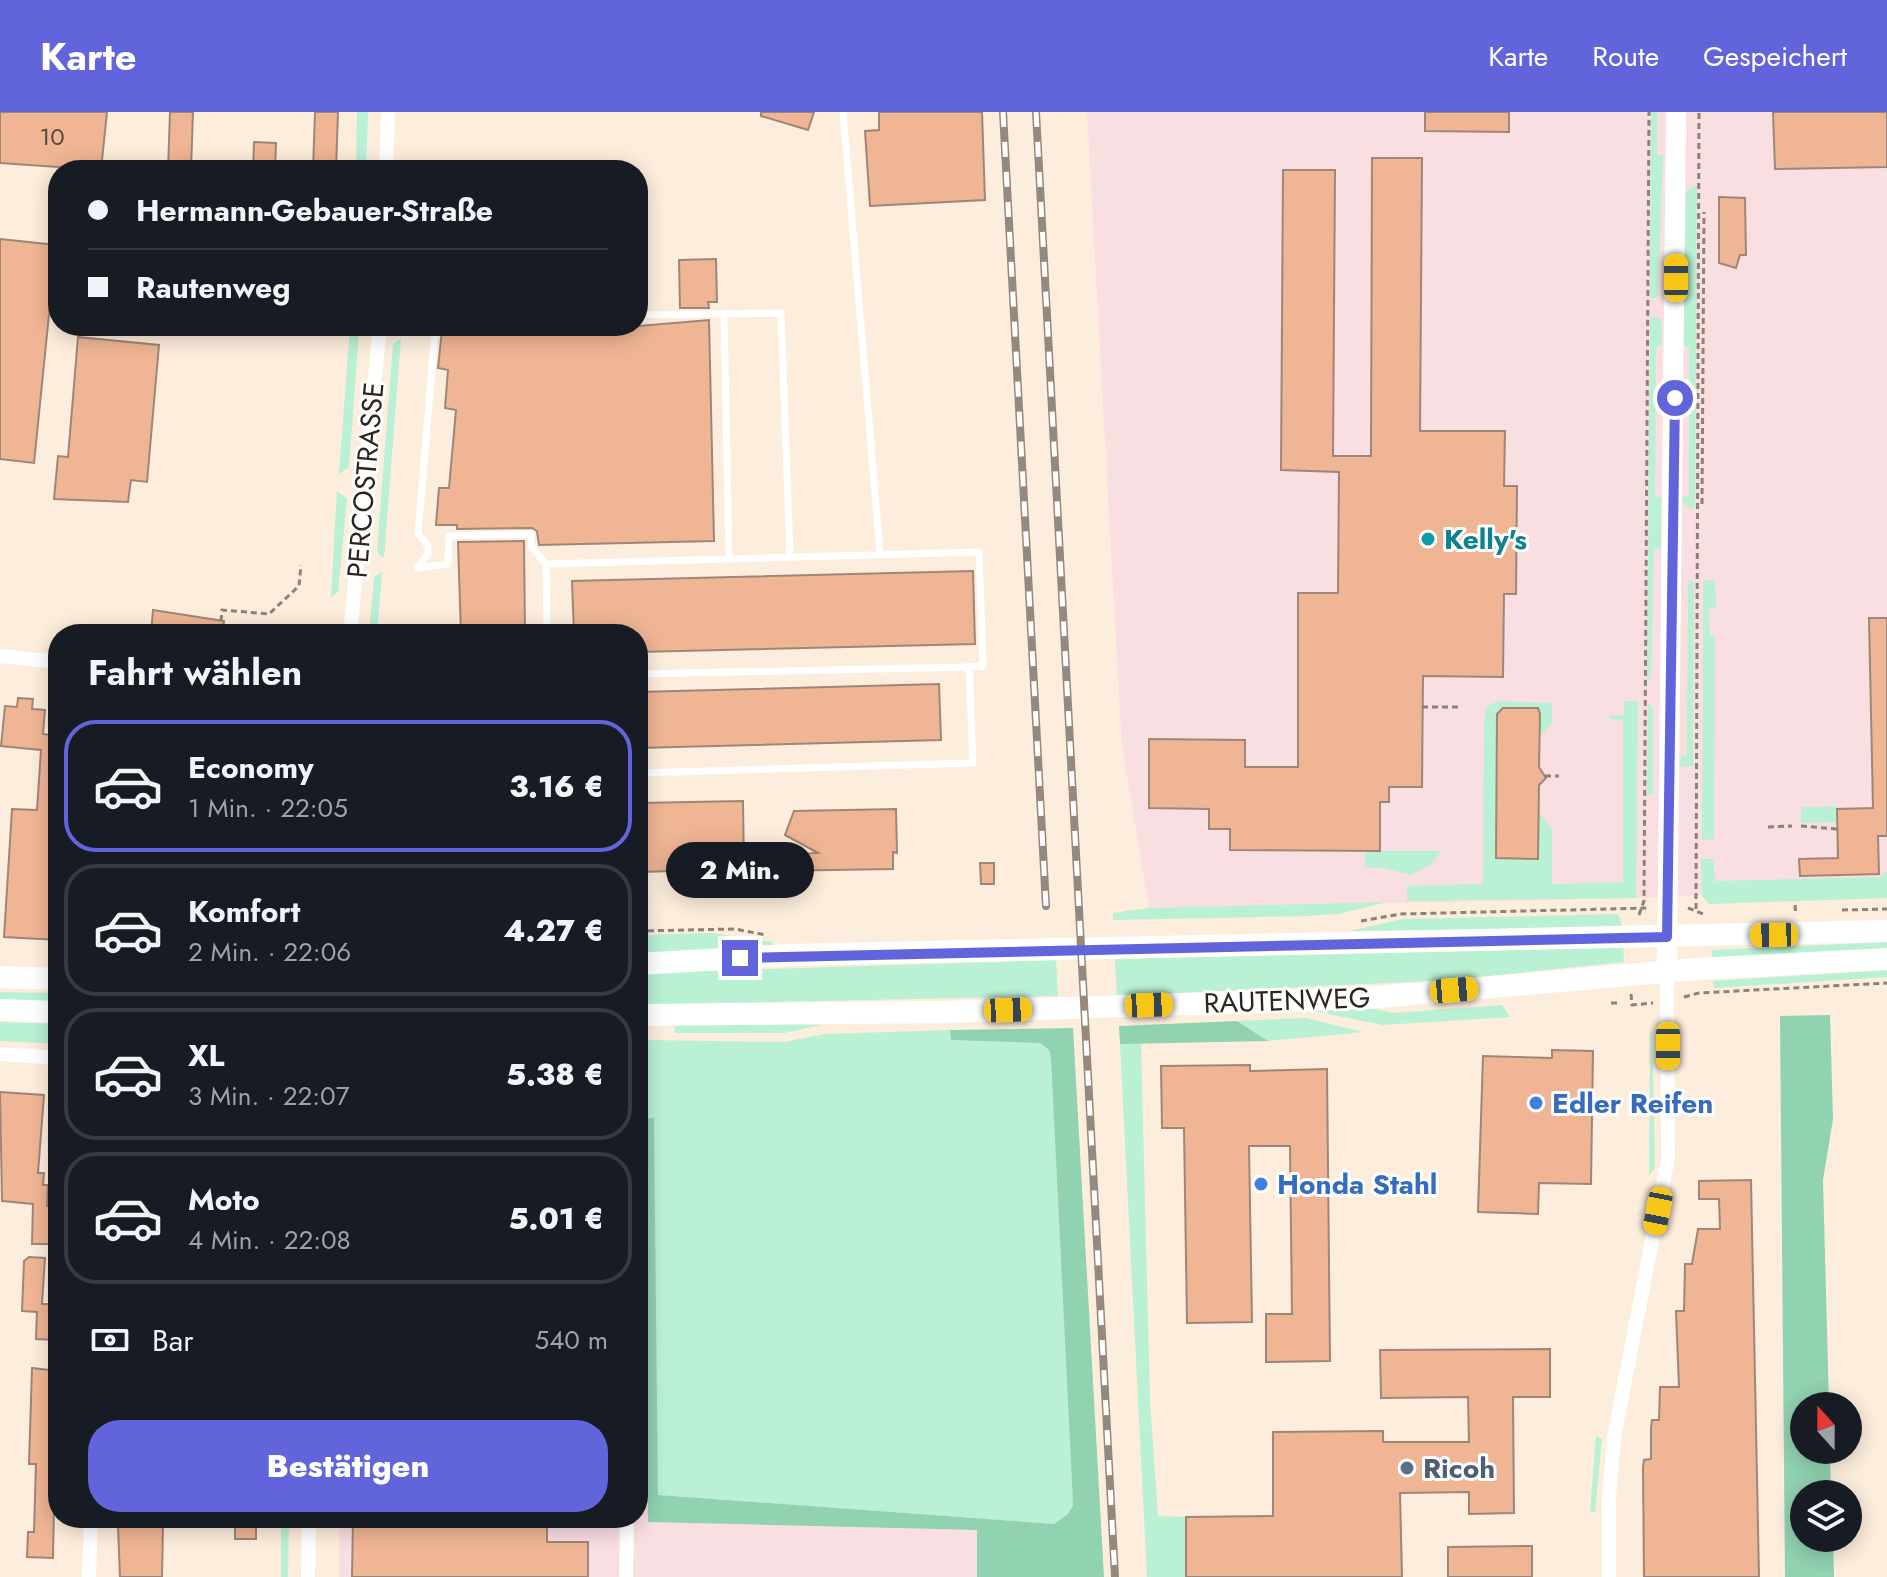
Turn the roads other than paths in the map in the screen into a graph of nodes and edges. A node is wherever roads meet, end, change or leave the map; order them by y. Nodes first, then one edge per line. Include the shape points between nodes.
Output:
1 (388, 112) edge
2 (843, 112) edge
3 (1676, 112) edge
4 (386, 160) edge
5 (724, 314) junction
6 (648, 315) edge
7 (379, 336) edge
8 (435, 336) edge
9 (880, 553) junction
10 (790, 556) junction
11 (729, 558) junction
12 (546, 564) junction
13 (351, 624) edge
14 (547, 624) edge
15 (0, 656) edge
16 (48, 661) edge
17 (969, 667) junction
18 (648, 674) edge
19 (648, 773) edge
20 (1887, 931) edge
21 (1667, 937) junction
22 (1887, 959) edge
23 (648, 963) edge
24 (1667, 972) junction
25 (0, 977) edge
26 (48, 979) edge
27 (0, 1010) edge
28 (48, 1012) edge
29 (648, 1015) edge
30 (0, 1054) edge
31 (48, 1057) edge
32 (91, 1528) edge
33 (309, 1528) edge
34 (627, 1528) edge
35 (89, 1577) edge
36 (308, 1577) edge
37 (626, 1577) edge
38 (1609, 1577) edge

1 - 4 street
2 - 9 lane
3 - 21 street
5 - 6 lane
5 - 10 lane via 781,313
5 - 11 lane
7 - 13 street, PERCOSTRASSE
8 - 12 lane via 418,534 428,554 417,568 448,564 449,536 476,535 531,534 531,546
9 - 10 lane
9 - 17 lane via 979,552 983,666
10 - 11 lane
11 - 12 lane
12 - 14 lane
15 - 16 street
17 - 18 lane
17 - 19 lane via 973,763
20 - 21 main road, RAUTENWEG
21 - 23 main road, RAUTENWEG via 788,955
21 - 24 street
22 - 24 main road, RAUTENWEG
24 - 29 main road, RAUTENWEG via 1366,998
24 - 38 street via 1668,1158 1614,1437
25 - 26 main road
27 - 28 main road
30 - 31 street
32 - 35 street
33 - 36 street
34 - 37 street

